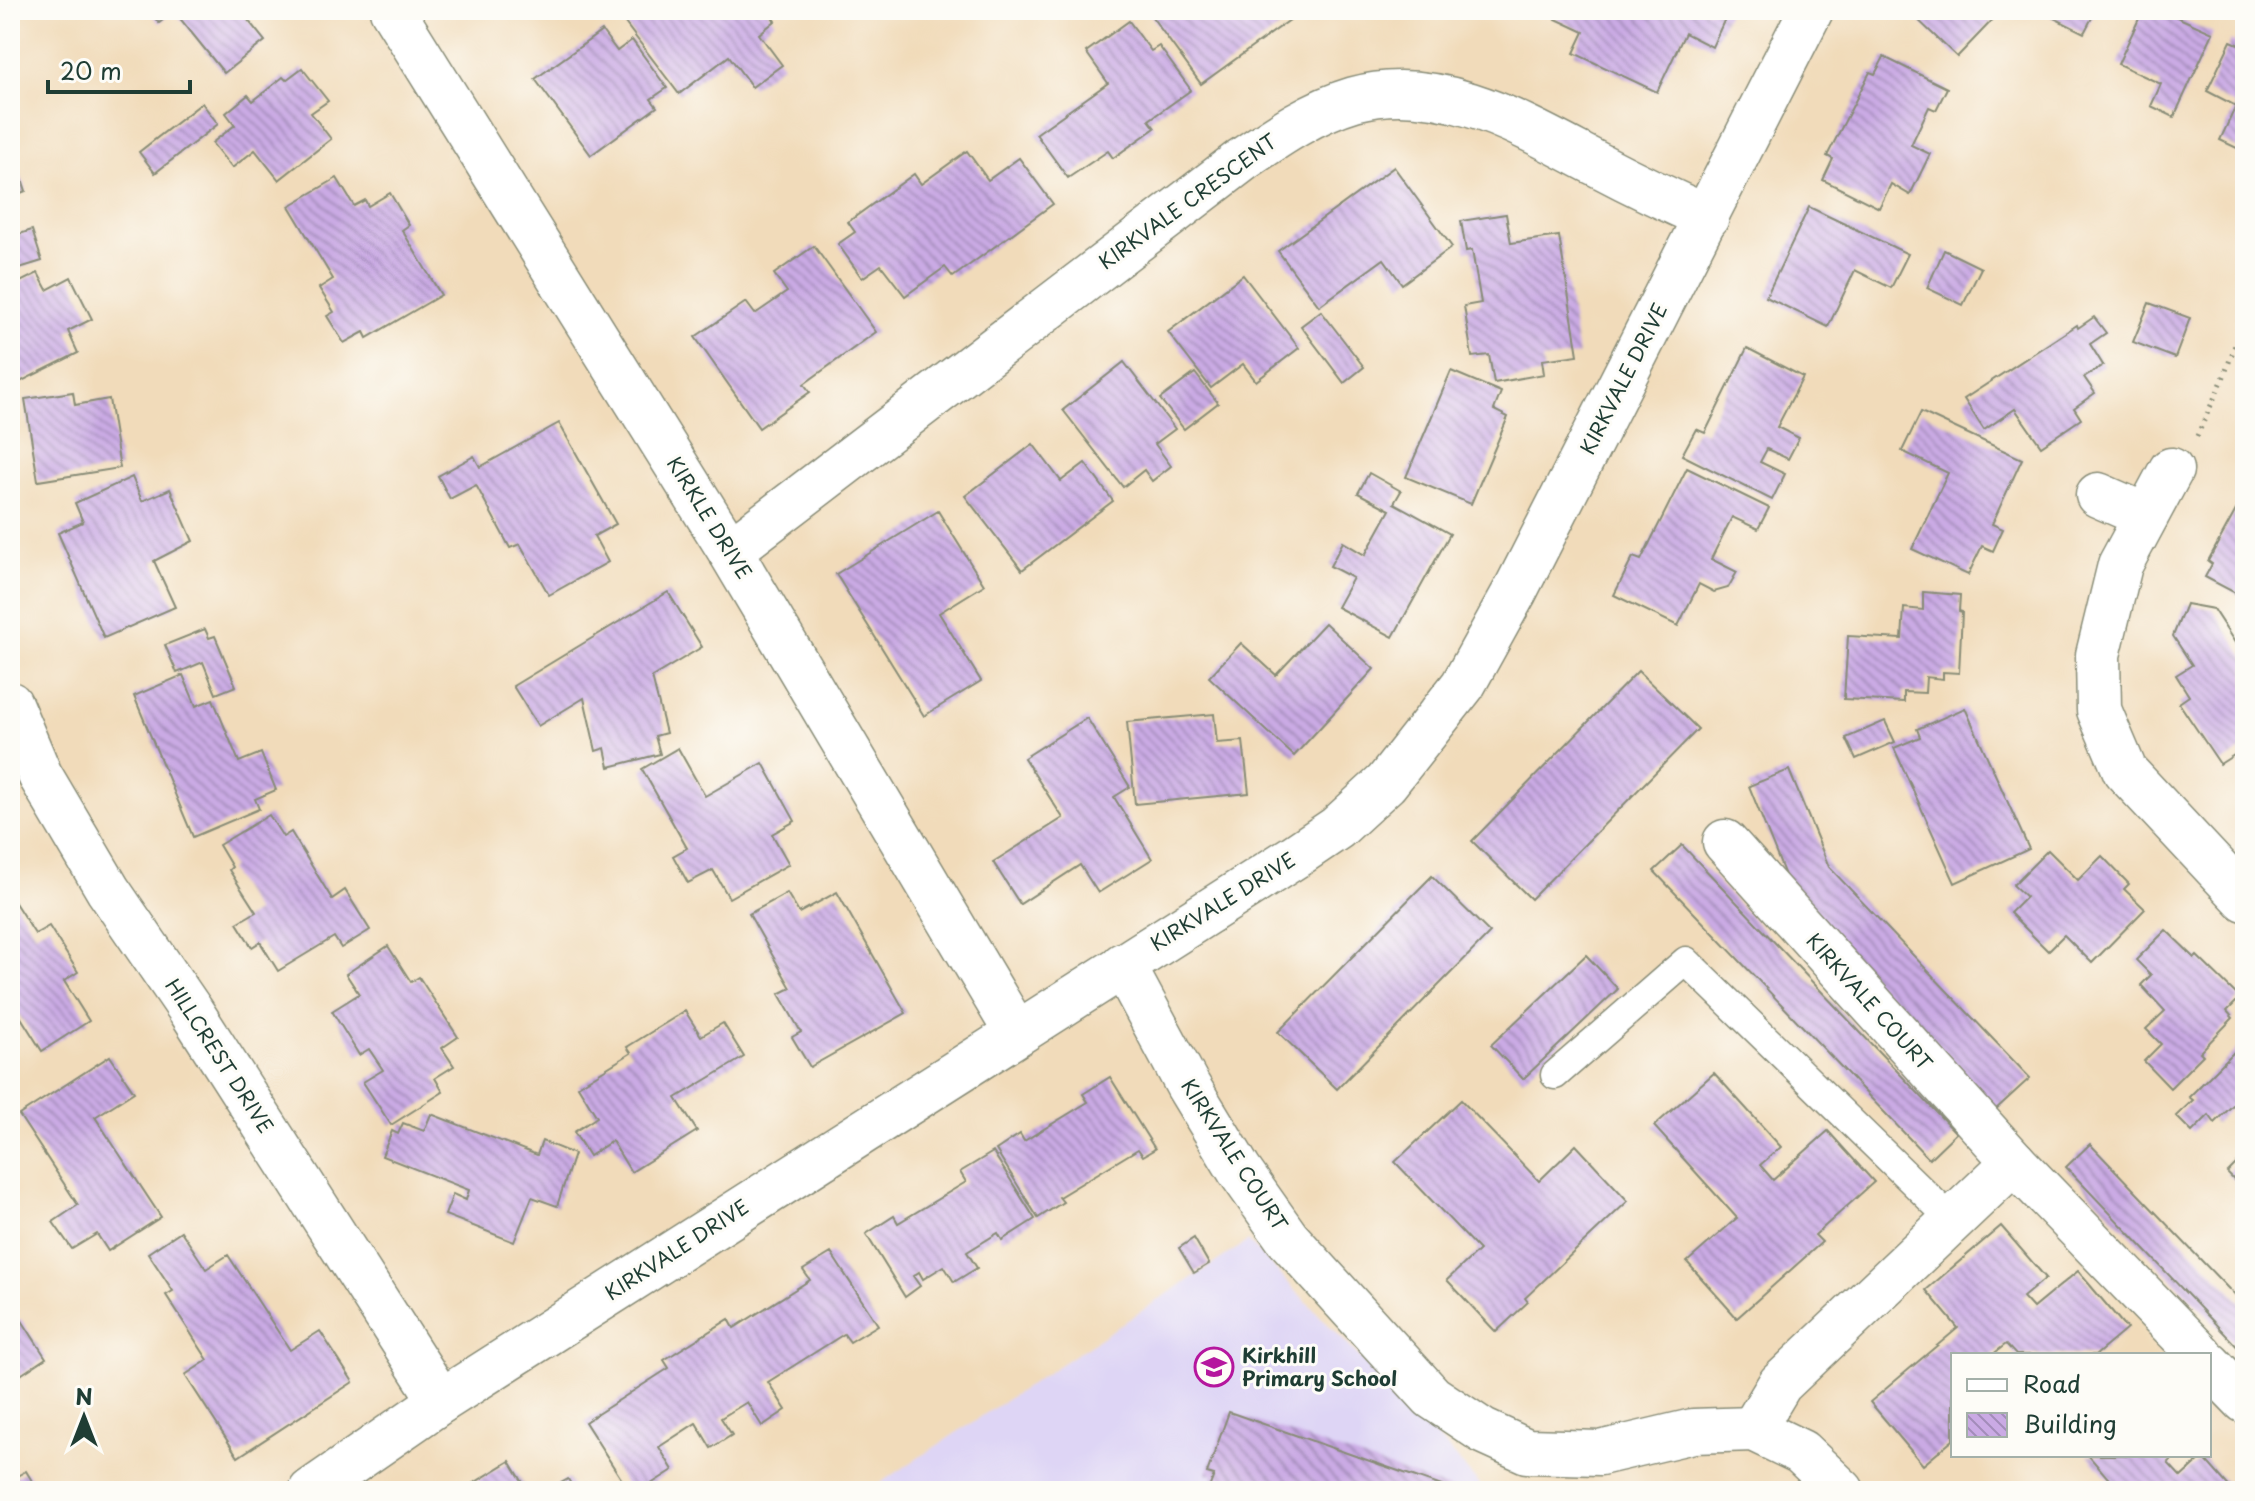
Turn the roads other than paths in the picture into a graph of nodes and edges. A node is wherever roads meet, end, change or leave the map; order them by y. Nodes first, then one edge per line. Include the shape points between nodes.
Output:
1 (1811, 10) edge
2 (409, 16) edge
3 (1707, 217) junction
4 (2171, 470) road end
5 (2098, 495) dead end
6 (2146, 516) junction
7 (730, 551) junction
8 (10, 704) edge
9 (1725, 842) dead end
10 (2245, 899) edge
11 (1123, 965) junction
12 (1016, 1032) junction
13 (1555, 1075) dead end
14 (2014, 1162) junction
15 (1952, 1220) junction
16 (2199, 1353) edge
17 (2211, 1366) edge
18 (441, 1401) junction
19 (2245, 1401) edge
20 (1753, 1429) junction
21 (311, 1491) edge
22 (1842, 1491) edge

1 - 3 street, KIRKVALE DRIVE
2 - 7 street, KIRKLE DRIVE
3 - 7 street, KIRKVALE CRESCENT via 1510,118 1448,99 1397,94 1355,99 1292,126 1242,160
3 - 11 street, KIRKVALE DRIVE via 1463,685 1386,783 1337,828
4 - 6 street
5 - 6 street
6 - 10 street via 2120,565 2101,640 2099,710 2125,771
7 - 12 street, KIRKLE DRIVE
8 - 18 street, HILLCREST DRIVE via 40,775 108,890
9 - 14 street, KIRKVALE COURT
11 - 12 street, KIRKVALE DRIVE
11 - 20 street, KIRKVALE COURT via 1188,1086 1287,1238 1432,1397 1483,1431 1527,1451 1600,1453 1693,1431
12 - 18 street, KIRKVALE DRIVE
13 - 15 lane via 1686,961
14 - 15 street
14 - 16 street, KIRKVALE COURT
15 - 20 street via 1780,1384
17 - 19 street
18 - 21 street, KIRKVALE DRIVE
20 - 22 street, KIRKVALE COURT via 1801,1452

